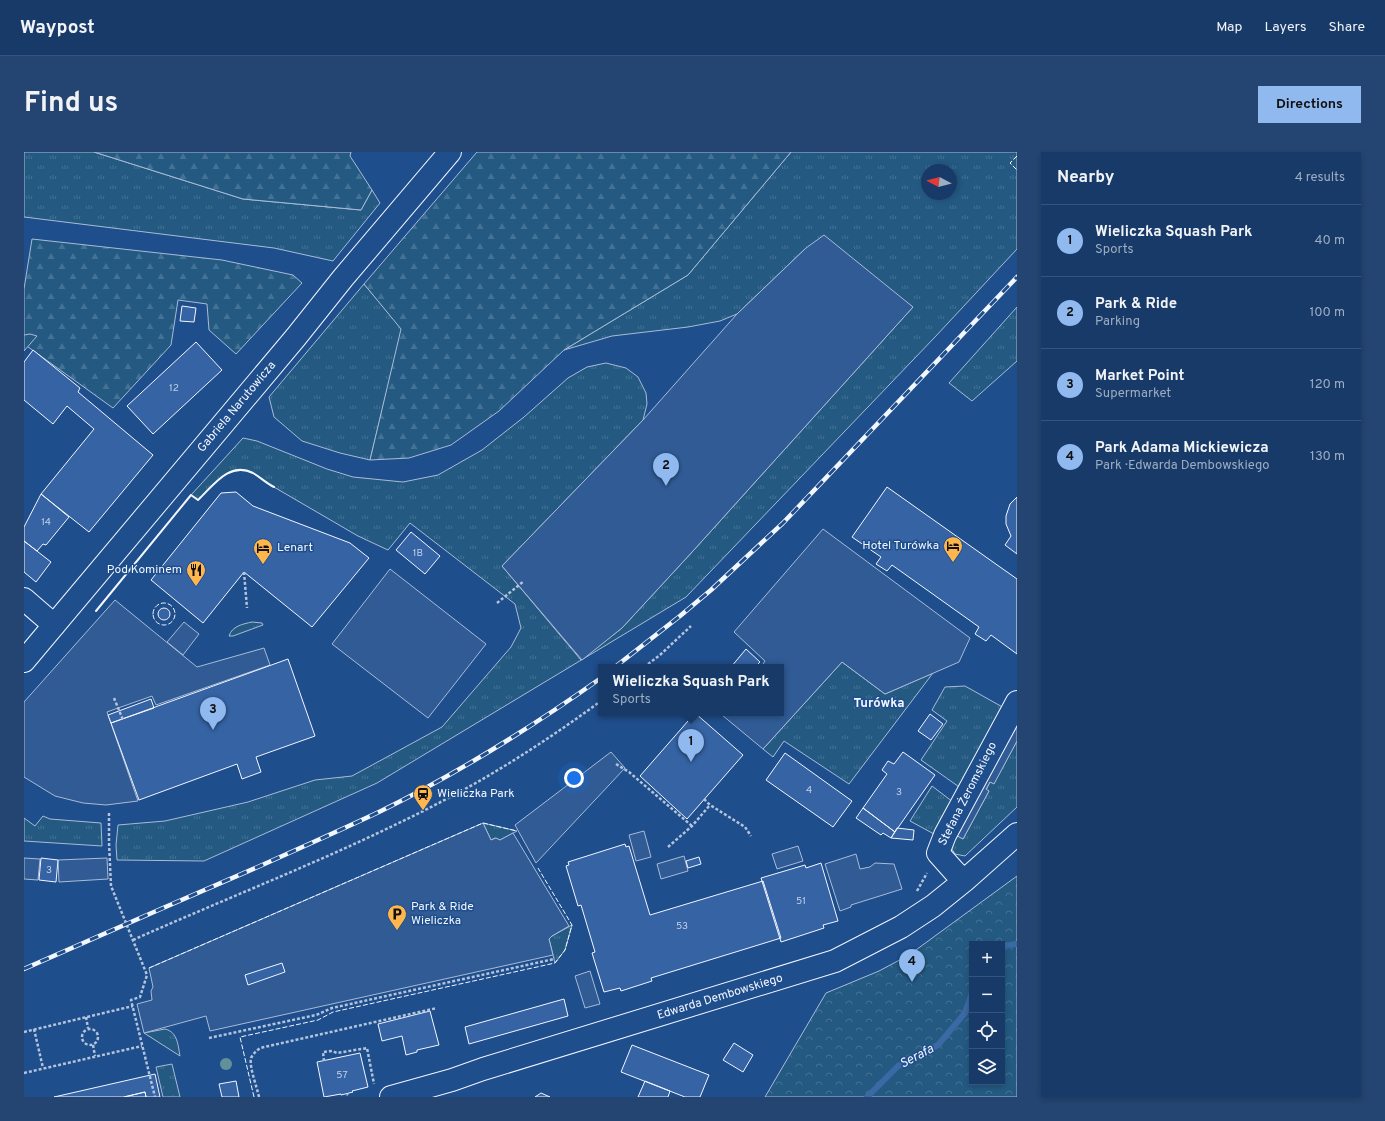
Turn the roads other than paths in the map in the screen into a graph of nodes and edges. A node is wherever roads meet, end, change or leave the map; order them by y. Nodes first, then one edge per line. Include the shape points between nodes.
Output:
1 (450, 152) edge
2 (24, 599) edge
3 (54, 625) junction
4 (24, 661) edge
5 (1016, 704) edge
6 (1017, 834) edge
7 (964, 881) junction
8 (383, 1092) edge

1 - 3 street, Gabriela Narutowicza
2 - 3 street
3 - 4 street, Gabriela Narutowicza
5 - 7 street, Stefana Żeromskiego via 945,835 938,853
6 - 7 street, Edwarda Dembowskiego
7 - 8 street, Edwarda Dembowskiego via 901,927 835,961 483,1068 452,1080

